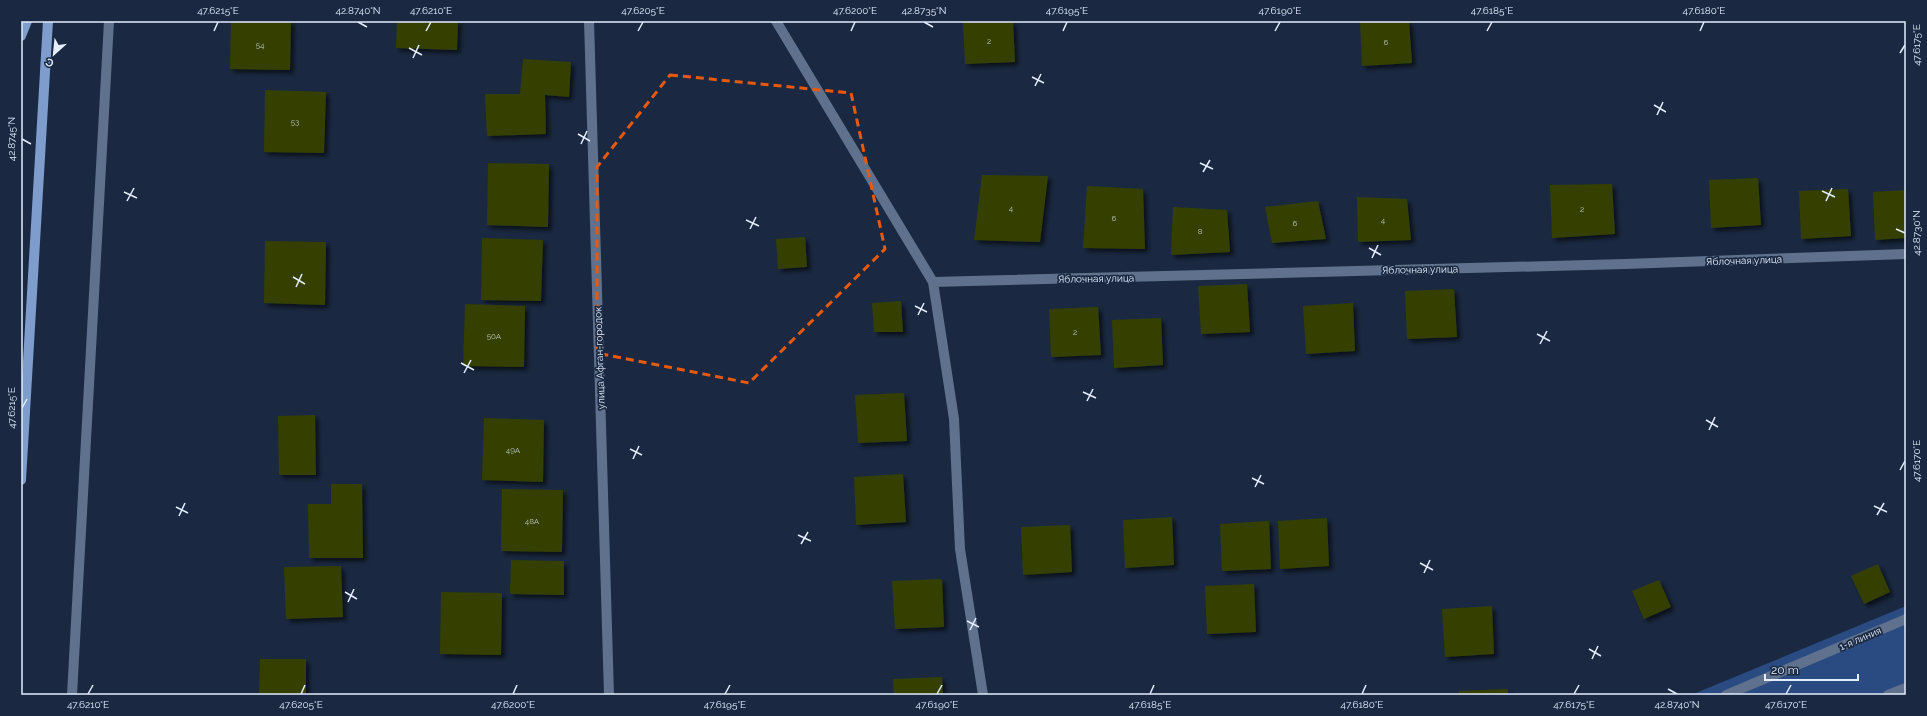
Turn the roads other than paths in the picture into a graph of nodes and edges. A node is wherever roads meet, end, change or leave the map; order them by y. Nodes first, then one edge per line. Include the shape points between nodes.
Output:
1 (26, 21) edge
2 (48, 21) edge
3 (109, 21) edge
4 (589, 21) edge
5 (776, 21) edge
6 (21, 36) edge
7 (1906, 254) edge
8 (933, 282) junction
9 (21, 480) edge
10 (1906, 618) edge
11 (1906, 688) edge
12 (72, 695) edge
13 (609, 695) edge
14 (983, 695) edge
15 (1726, 695) edge
16 (1888, 695) edge

1 - 6 main road
2 - 9 main road
3 - 12 street
4 - 13 street, улица Афган-городок
5 - 8 street
7 - 8 street, Яблочная улица
8 - 14 street via 954,418 960,549
10 - 15 street, 1-я линия
11 - 16 street

